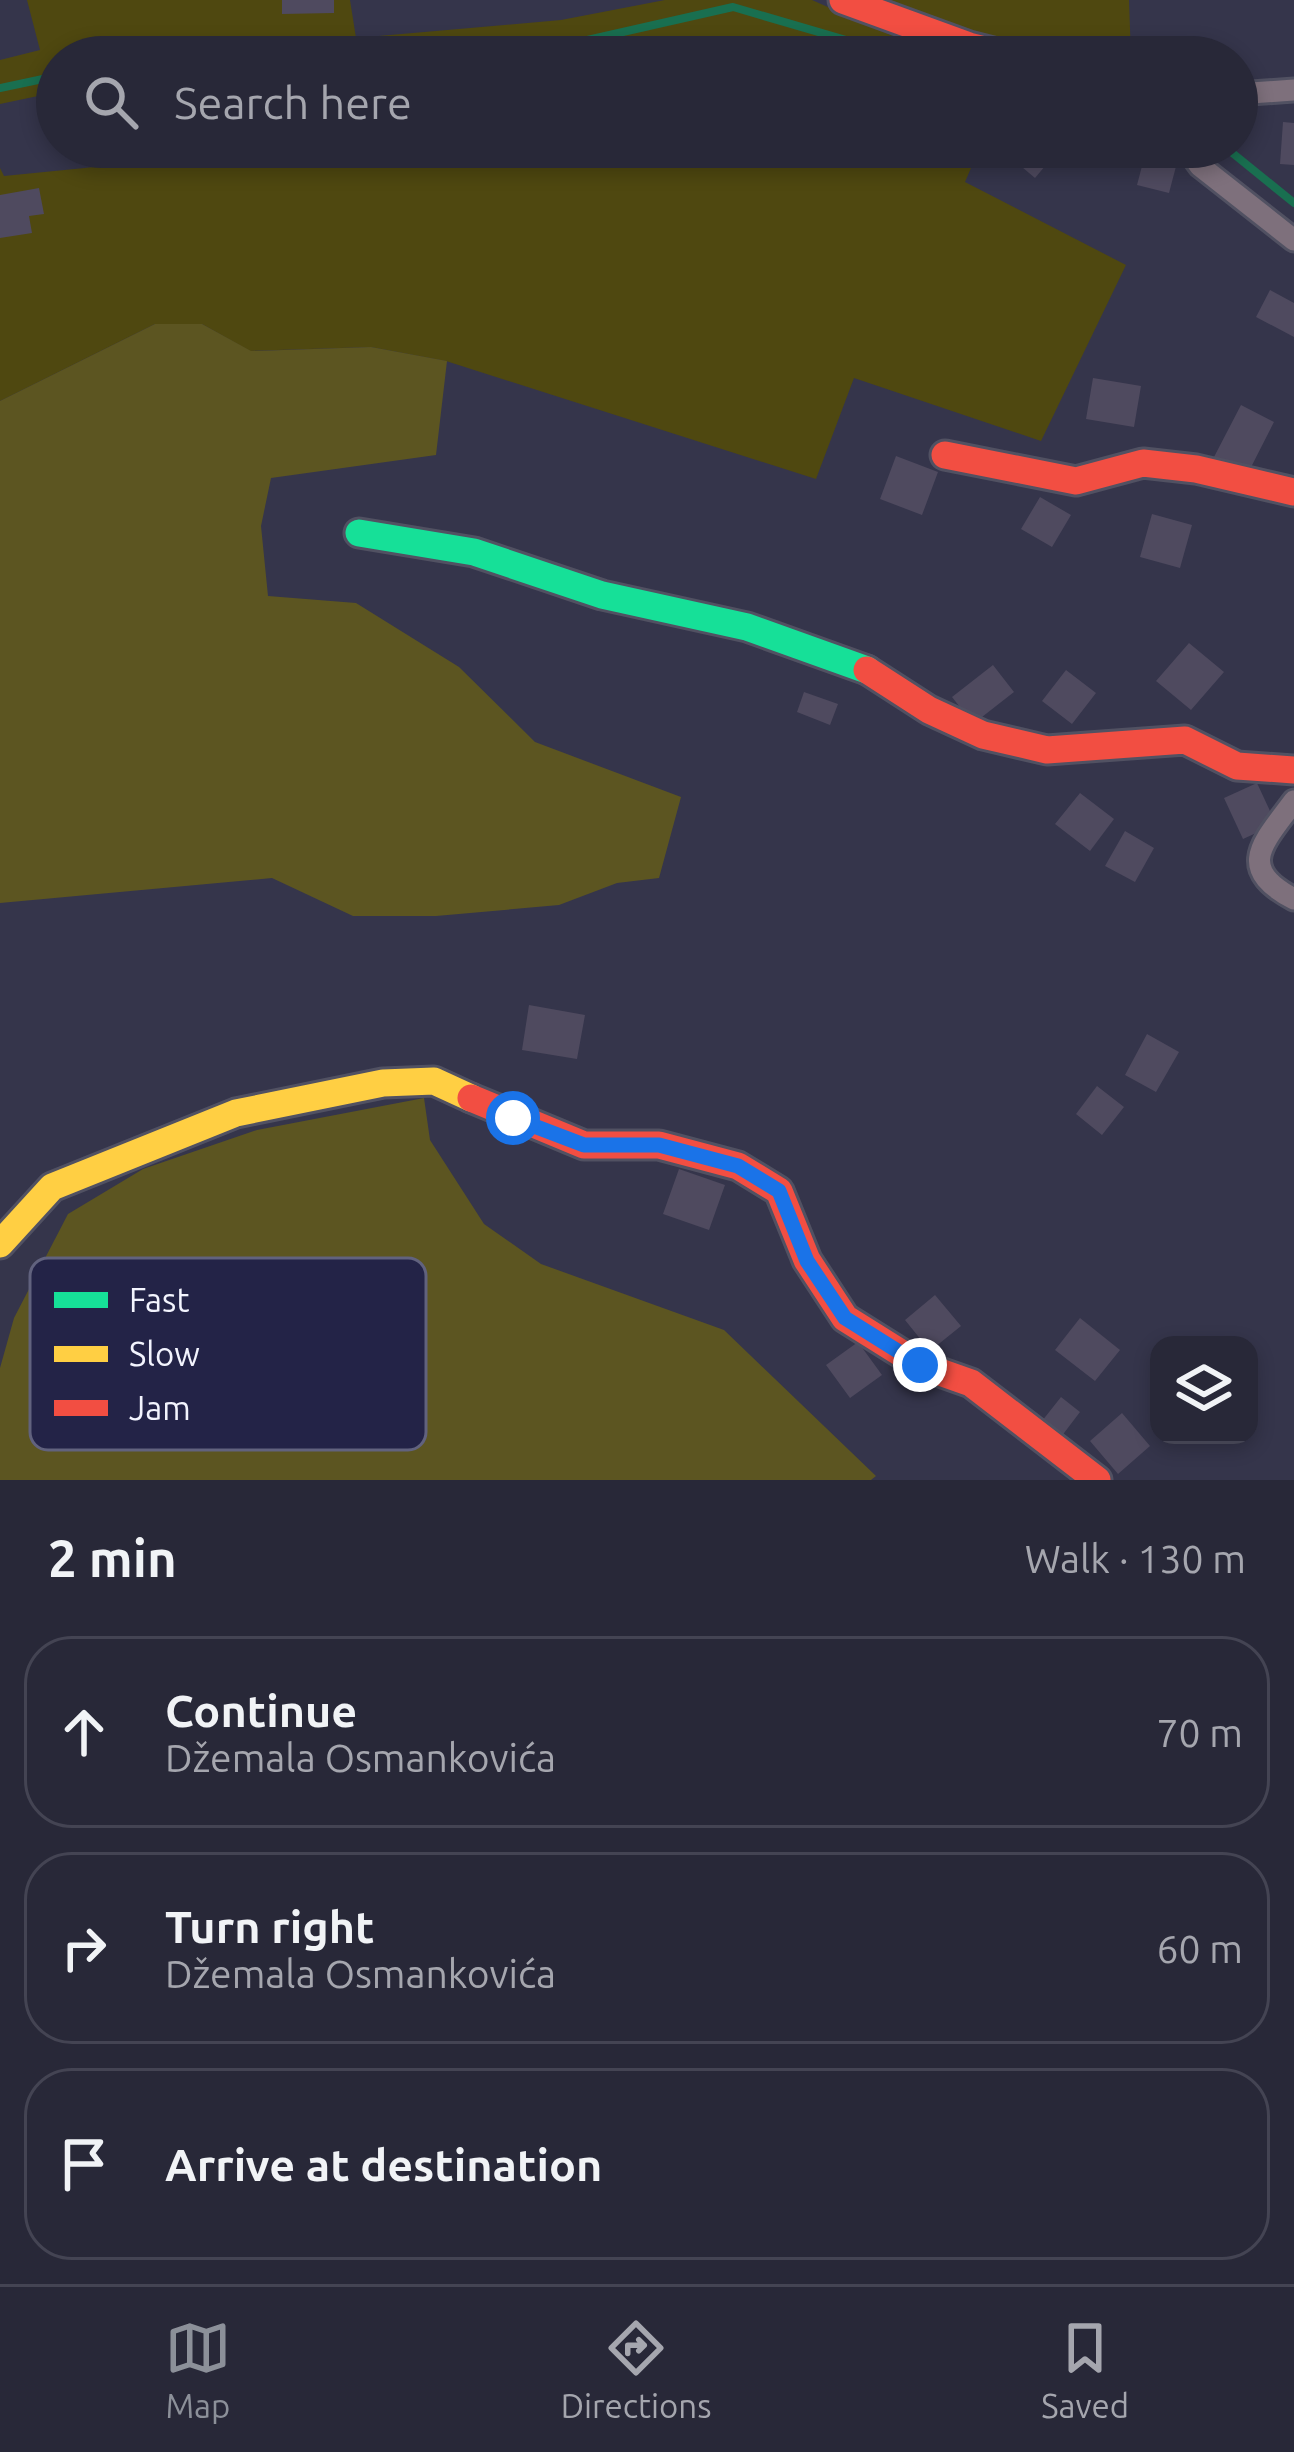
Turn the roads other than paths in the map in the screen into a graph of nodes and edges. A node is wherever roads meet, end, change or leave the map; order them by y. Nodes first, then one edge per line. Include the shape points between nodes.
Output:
1 (843, 0) edge
2 (942, 36) edge
3 (1294, 89) edge
4 (1258, 92) edge
5 (1203, 168) edge
6 (1294, 240) edge
7 (945, 454) dead end
8 (1294, 492) edge
9 (359, 533) dead end
10 (1294, 770) edge
11 (1294, 801) edge
12 (1294, 899) edge
13 (0, 1244) edge
14 (1096, 1480) edge

1 - 2 street
3 - 4 street
5 - 6 street
7 - 8 street via 1076,481 1144,463
9 - 10 street via 474,552 602,596 747,627 866,669 983,735 1047,750 1185,740 1237,766
11 - 12 street via 1258,867 1265,882
13 - 14 street via 52,1187 236,1113 434,1081 584,1145 659,1145 752,1174 779,1191 807,1261 845,1318 920,1365 971,1383

